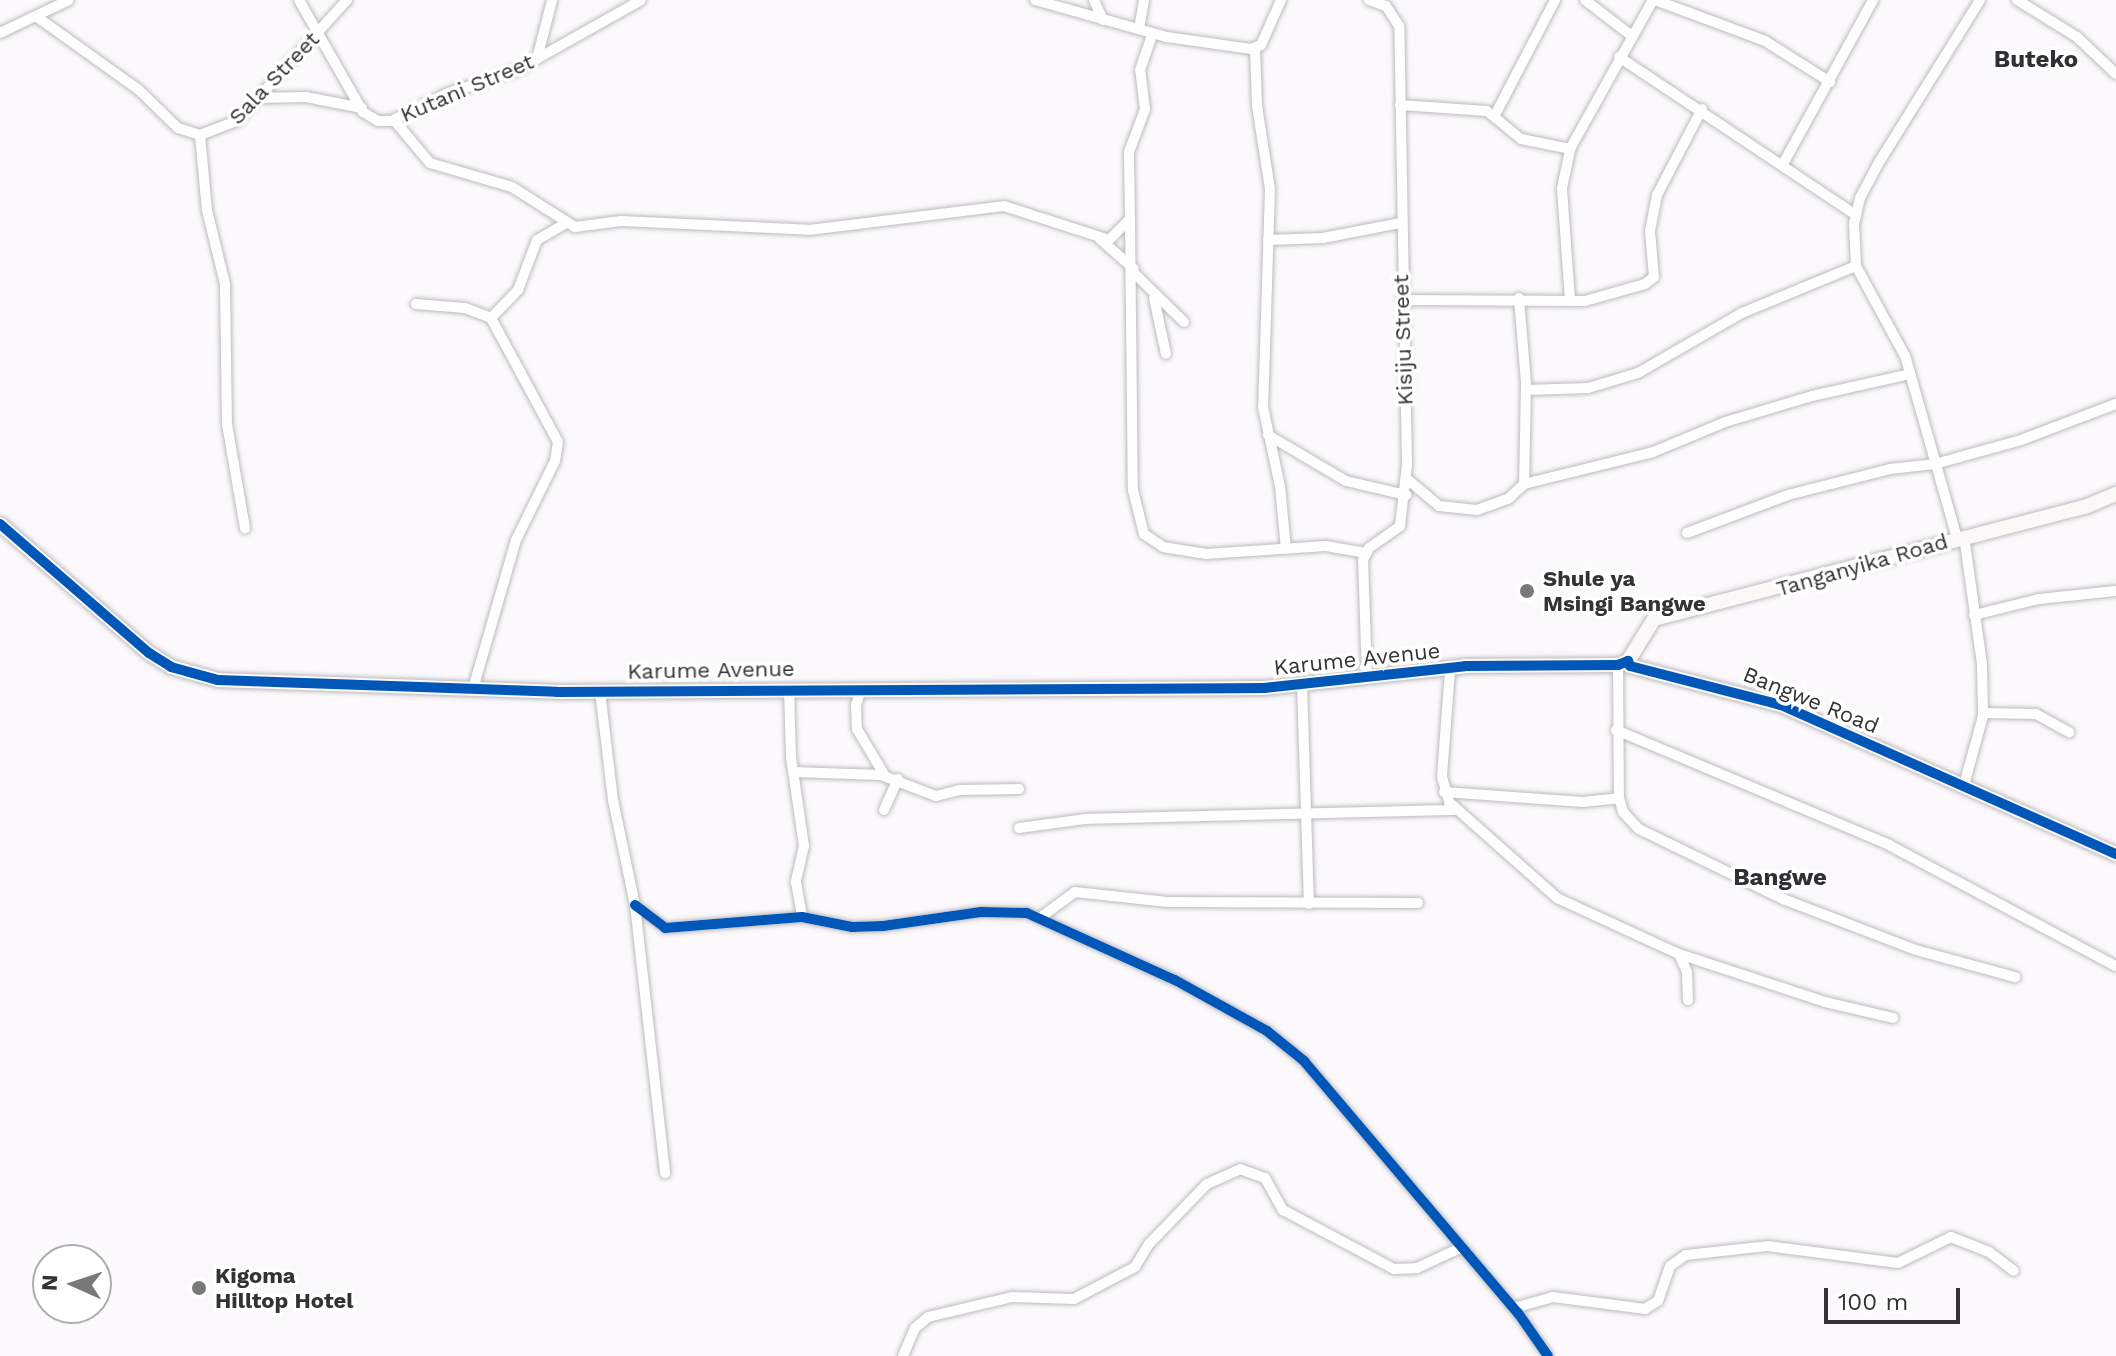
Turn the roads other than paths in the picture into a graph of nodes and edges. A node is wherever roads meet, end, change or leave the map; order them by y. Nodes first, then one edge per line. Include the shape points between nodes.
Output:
1 (69, 0) edge
2 (299, 0) edge
3 (347, 0) edge
4 (552, 0) edge
5 (641, 0) edge
6 (1035, 0) edge
7 (1094, 0) edge
8 (1144, 0) edge
9 (1281, 0) edge
10 (1369, 0) edge
11 (1394, 0) edge
12 (1555, 0) edge
13 (1585, 0) edge
14 (1654, 0) edge
15 (1980, 0) edge
16 (2017, 0) edge
17 (1868, 1) edge
18 (1393, 12) junction
19 (37, 17) junction
20 (1103, 20) junction
21 (1139, 29) junction
22 (319, 31) junction
23 (0, 33) edge
24 (1153, 33) junction
25 (1632, 36) junction
26 (1255, 48) junction
27 (1619, 57) junction
28 (537, 59) junction
29 (2116, 74) edge
30 (1830, 82) junction
31 (259, 98) junction
32 (1400, 105) junction
33 (362, 108) junction
34 (1702, 109) junction
35 (1495, 115) junction
36 (394, 120) junction
37 (200, 135) junction
38 (1570, 149) junction
39 (1783, 164) junction
40 (1129, 214) junction
41 (1856, 215) junction
42 (1400, 223) junction
43 (565, 224) junction
44 (1100, 239) junction
45 (1268, 240) junction
46 (1856, 266) junction
47 (1134, 271) junction
48 (1154, 296) junction
49 (1519, 298) junction
50 (1402, 300) junction
51 (1570, 300) junction
52 (416, 304) dead end
53 (491, 318) junction
54 (1184, 322) dead end
55 (1166, 354) dead end
56 (1910, 374) junction
57 (1526, 390) junction
58 (2116, 404) edge
59 (1268, 435) junction
60 (1935, 464) junction
61 (1406, 478) junction
62 (1524, 484) junction
63 (2116, 494) edge
64 (1406, 495) junction
65 (0, 524) edge
66 (245, 528) dead end
67 (1687, 533) dead end
68 (1960, 537) junction
69 (1286, 549) junction
70 (1365, 553) junction
71 (2116, 591) edge
72 (1974, 615) junction
73 (1623, 663) junction
74 (1477, 667) joint
75 (1450, 670) junction
76 (1367, 678) junction
77 (1302, 684) junction
78 (861, 688) junction
79 (473, 689) junction
80 (789, 689) junction
81 (600, 691) junction
82 (1983, 713) junction
83 (1616, 730) junction
84 (2069, 732) dead end
85 (793, 772) junction
86 (885, 776) junction
87 (898, 779) junction
88 (1964, 785) junction
89 (1019, 789) dead end
90 (1444, 792) junction
91 (1619, 798) junction
92 (884, 810) dead end
93 (1455, 810) junction
94 (1306, 813) junction
95 (1019, 828) dead end
96 (2116, 854) edge
97 (1418, 903) dead end
98 (1309, 904) junction
99 (635, 905) junction
100 (802, 917) junction
101 (1041, 917) junction
102 (1679, 954) junction
103 (2116, 966) edge
104 (2015, 977) dead end
105 (1688, 1000) dead end
106 (1893, 1018) dead end
107 (665, 1173) dead end
108 (1460, 1248) junction
109 (2014, 1271) dead end
110 (1514, 1308) junction
111 (903, 1356) edge
112 (1548, 1356) edge

1 - 19 street
2 - 22 street
3 - 22 street, Sala Street
4 - 28 street
5 - 28 street, Kutani Street
6 - 20 street
7 - 20 street
8 - 21 street
9 - 26 street
10 - 18 street
11 - 18 street, Kisiju Street
12 - 35 street
13 - 25 street
14 - 25 street
14 - 30 street via 1765,41
15 - 41 street via 1878,164
16 - 29 street via 2077,37
17 - 30 street
18 - 32 street, Kisiju Street via 1399,26
19 - 23 street
19 - 37 street, Sala Street via 139,90 178,128
20 - 21 street
21 - 24 street
22 - 31 street, Sala Street
22 - 33 street
24 - 26 street
24 - 40 street via 1140,70 1145,109 1129,152
25 - 27 street
26 - 45 street via 1257,106 1270,189
27 - 34 street
27 - 38 street
28 - 36 street, Kutani Street
30 - 39 street
31 - 33 street via 306,97
31 - 37 street, Sala Street via 228,128
32 - 35 street
32 - 42 street, Kisiju Street
33 - 36 street, Kutani Street via 368,118
34 - 39 street
34 - 51 street via 1668,167 1650,216 1654,277 1613,297
35 - 38 street via 1521,139
36 - 43 street via 430,163 512,187
37 - 66 street via 207,210 225,284 227,424
38 - 51 street via 1562,188
39 - 41 street
40 - 44 street via 1118,236
40 - 47 street
41 - 46 street
42 - 45 street via 1323,238
42 - 50 street, Kisiju Street
43 - 44 street via 591,228 621,221 809,230 1004,206 1037,212
43 - 53 street via 537,240 518,290
44 - 47 street
45 - 59 street via 1263,392
46 - 56 street via 1889,320
46 - 57 street via 1742,313 1638,373 1588,388
47 - 48 street
47 - 69 street via 1133,490 1144,534 1163,547 1206,554
48 - 54 street
48 - 55 street
49 - 50 street
49 - 51 street
49 - 57 street
50 - 61 street, Kisiju Street
52 - 53 street via 465,308
53 - 79 street via 547,414 558,451 516,540
56 - 60 street
56 - 62 street via 1771,408 1653,452
57 - 62 street
58 - 60 street via 2042,433
59 - 64 street via 1346,481
59 - 69 street
60 - 67 street via 1821,485
60 - 68 street
61 - 62 street via 1431,502 1462,510 1492,506
61 - 64 street, Kisiju Street
63 - 68 street, Tanganyika Road via 2085,507
64 - 70 street, Kisiju Street via 1397,530
65 - 79 street, Karume Avenue via 149,653 190,674 218,680
68 - 72 street
68 - 73 street, Tanganyika Road via 1654,619
69 - 70 street via 1326,546
70 - 76 street
71 - 72 street via 2039,599
72 - 82 street
73 - 74 street, Bangwe Road
73 - 83 street
73 - 88 street, Bangwe Road via 1781,705
74 - 75 street, Karume Avenue
75 - 76 street, Karume Avenue
75 - 90 street
76 - 77 street, Karume Avenue
77 - 78 street, Karume Avenue
77 - 94 street
78 - 80 street, Karume Avenue
78 - 86 street via 857,729
79 - 81 street, Karume Avenue
80 - 81 street, Karume Avenue
80 - 85 street
81 - 99 street via 611,787
82 - 84 street via 2036,714
82 - 88 street
83 - 91 street
83 - 103 street via 1889,845
85 - 86 street
85 - 100 street via 804,846 796,882
86 - 87 street
87 - 89 street via 936,796
87 - 92 street
88 - 96 street, Bangwe Road
90 - 91 street via 1583,802
90 - 93 street
91 - 104 street via 1623,812 1639,829 1763,890 1916,950
93 - 94 street
93 - 102 street via 1557,898
94 - 95 street via 1086,819
94 - 98 street
97 - 98 street
98 - 101 street via 1167,902 1075,892
99 - 100 street via 665,928
99 - 107 street
100 - 101 street via 852,927 981,912
101 - 108 street via 1175,980 1267,1031 1331,1089
102 - 105 street via 1687,972
102 - 106 street via 1825,1002
108 - 110 street
108 - 111 street via 1417,1268 1394,1269 1283,1210 1265,1178 1240,1169 1207,1184 1149,1244 1135,1267 1074,1299 1012,1297 928,1317 915,1328
109 - 110 street via 1989,1252 1951,1237 1898,1263 1767,1246 1686,1255 1670,1266 1658,1301 1645,1309 1553,1297
110 - 112 street

